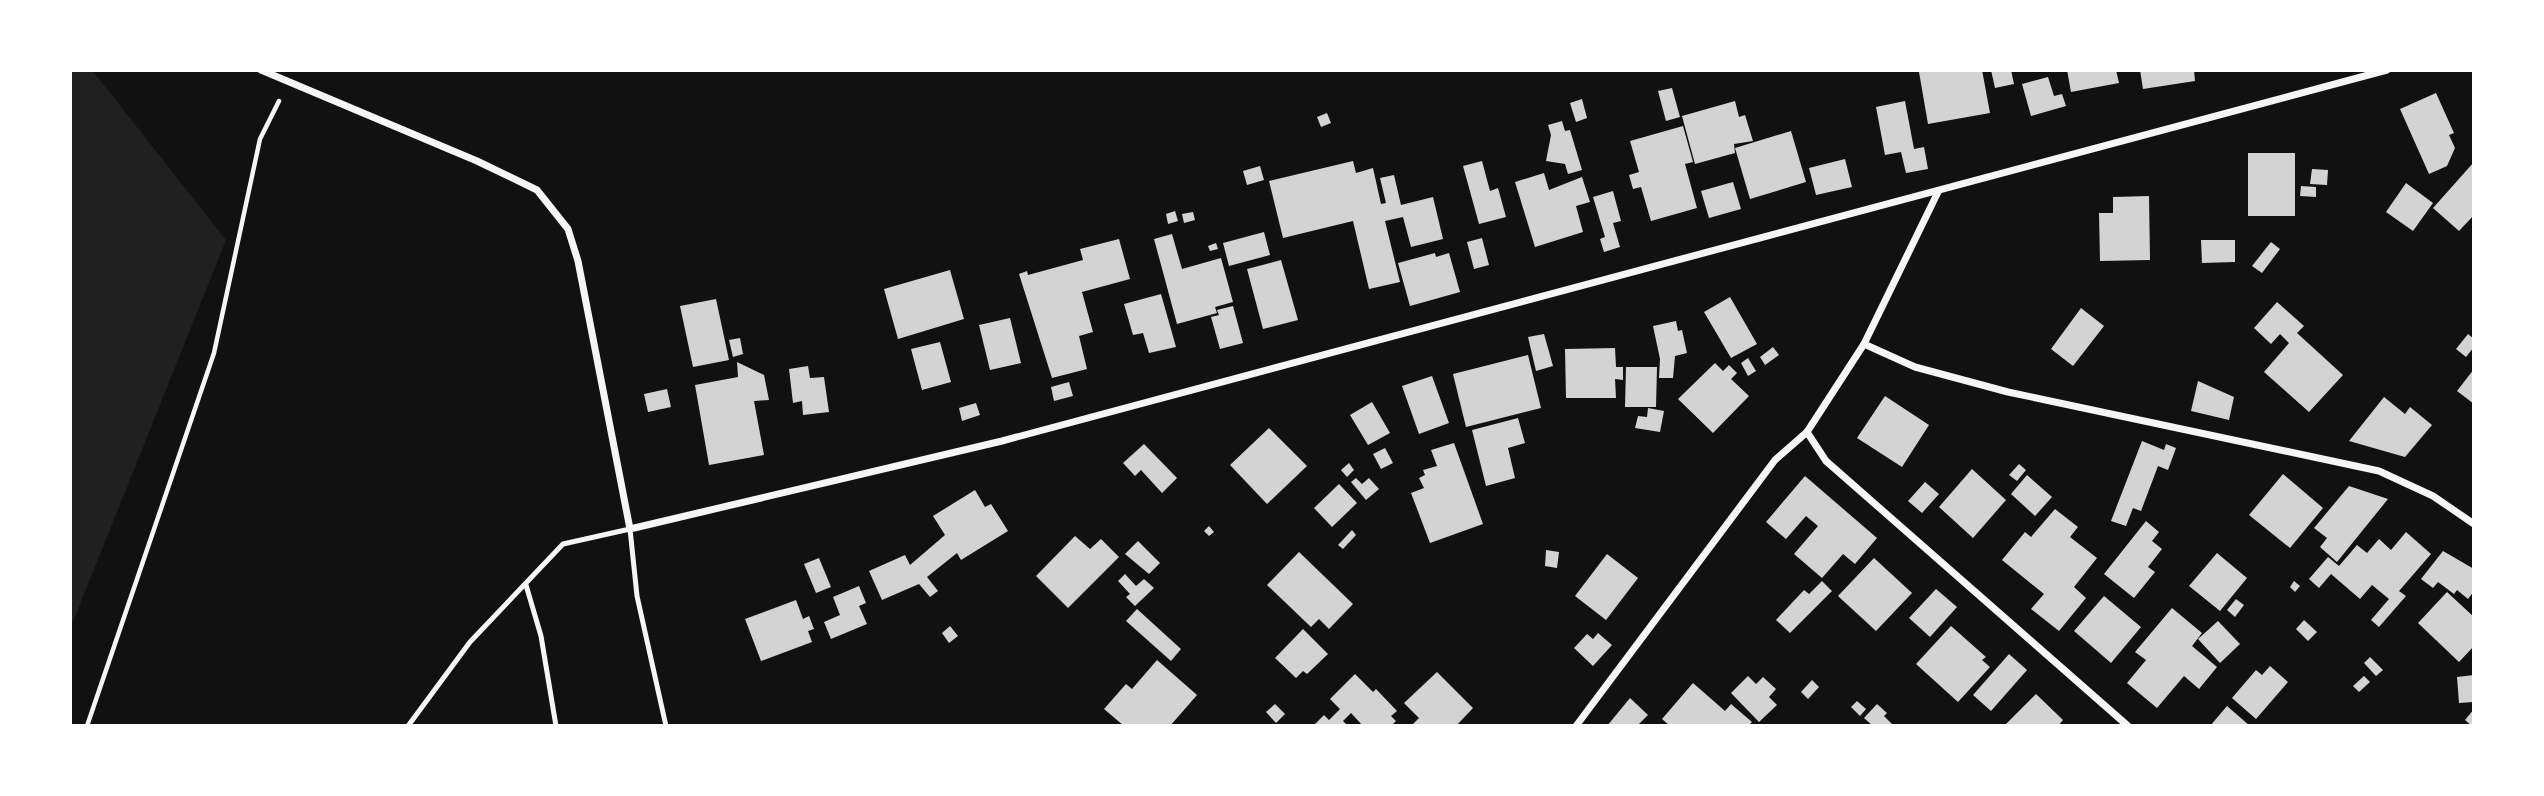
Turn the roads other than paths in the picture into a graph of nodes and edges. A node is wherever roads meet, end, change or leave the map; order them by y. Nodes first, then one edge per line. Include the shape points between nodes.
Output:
1 (261, 70) edge
2 (2387, 70) edge
3 (1938, 192) junction
4 (1864, 344) junction
5 (1807, 432) junction
6 (2474, 524) edge
7 (631, 529) junction
8 (526, 585) junction
9 (408, 726) edge
10 (556, 726) edge
11 (666, 726) edge
12 (1576, 726) edge
13 (2128, 726) edge

1 - 7 street via 537,190 568,229 578,261
2 - 3 street
3 - 4 street
3 - 7 street via 1002,441
4 - 5 street
4 - 6 street via 1914,367 2008,392 2379,471 2433,496
5 - 12 street via 1775,460
5 - 13 street via 1826,461
7 - 8 lane via 563,544
7 - 11 lane via 637,596
8 - 9 lane via 470,642
8 - 10 lane via 541,636

